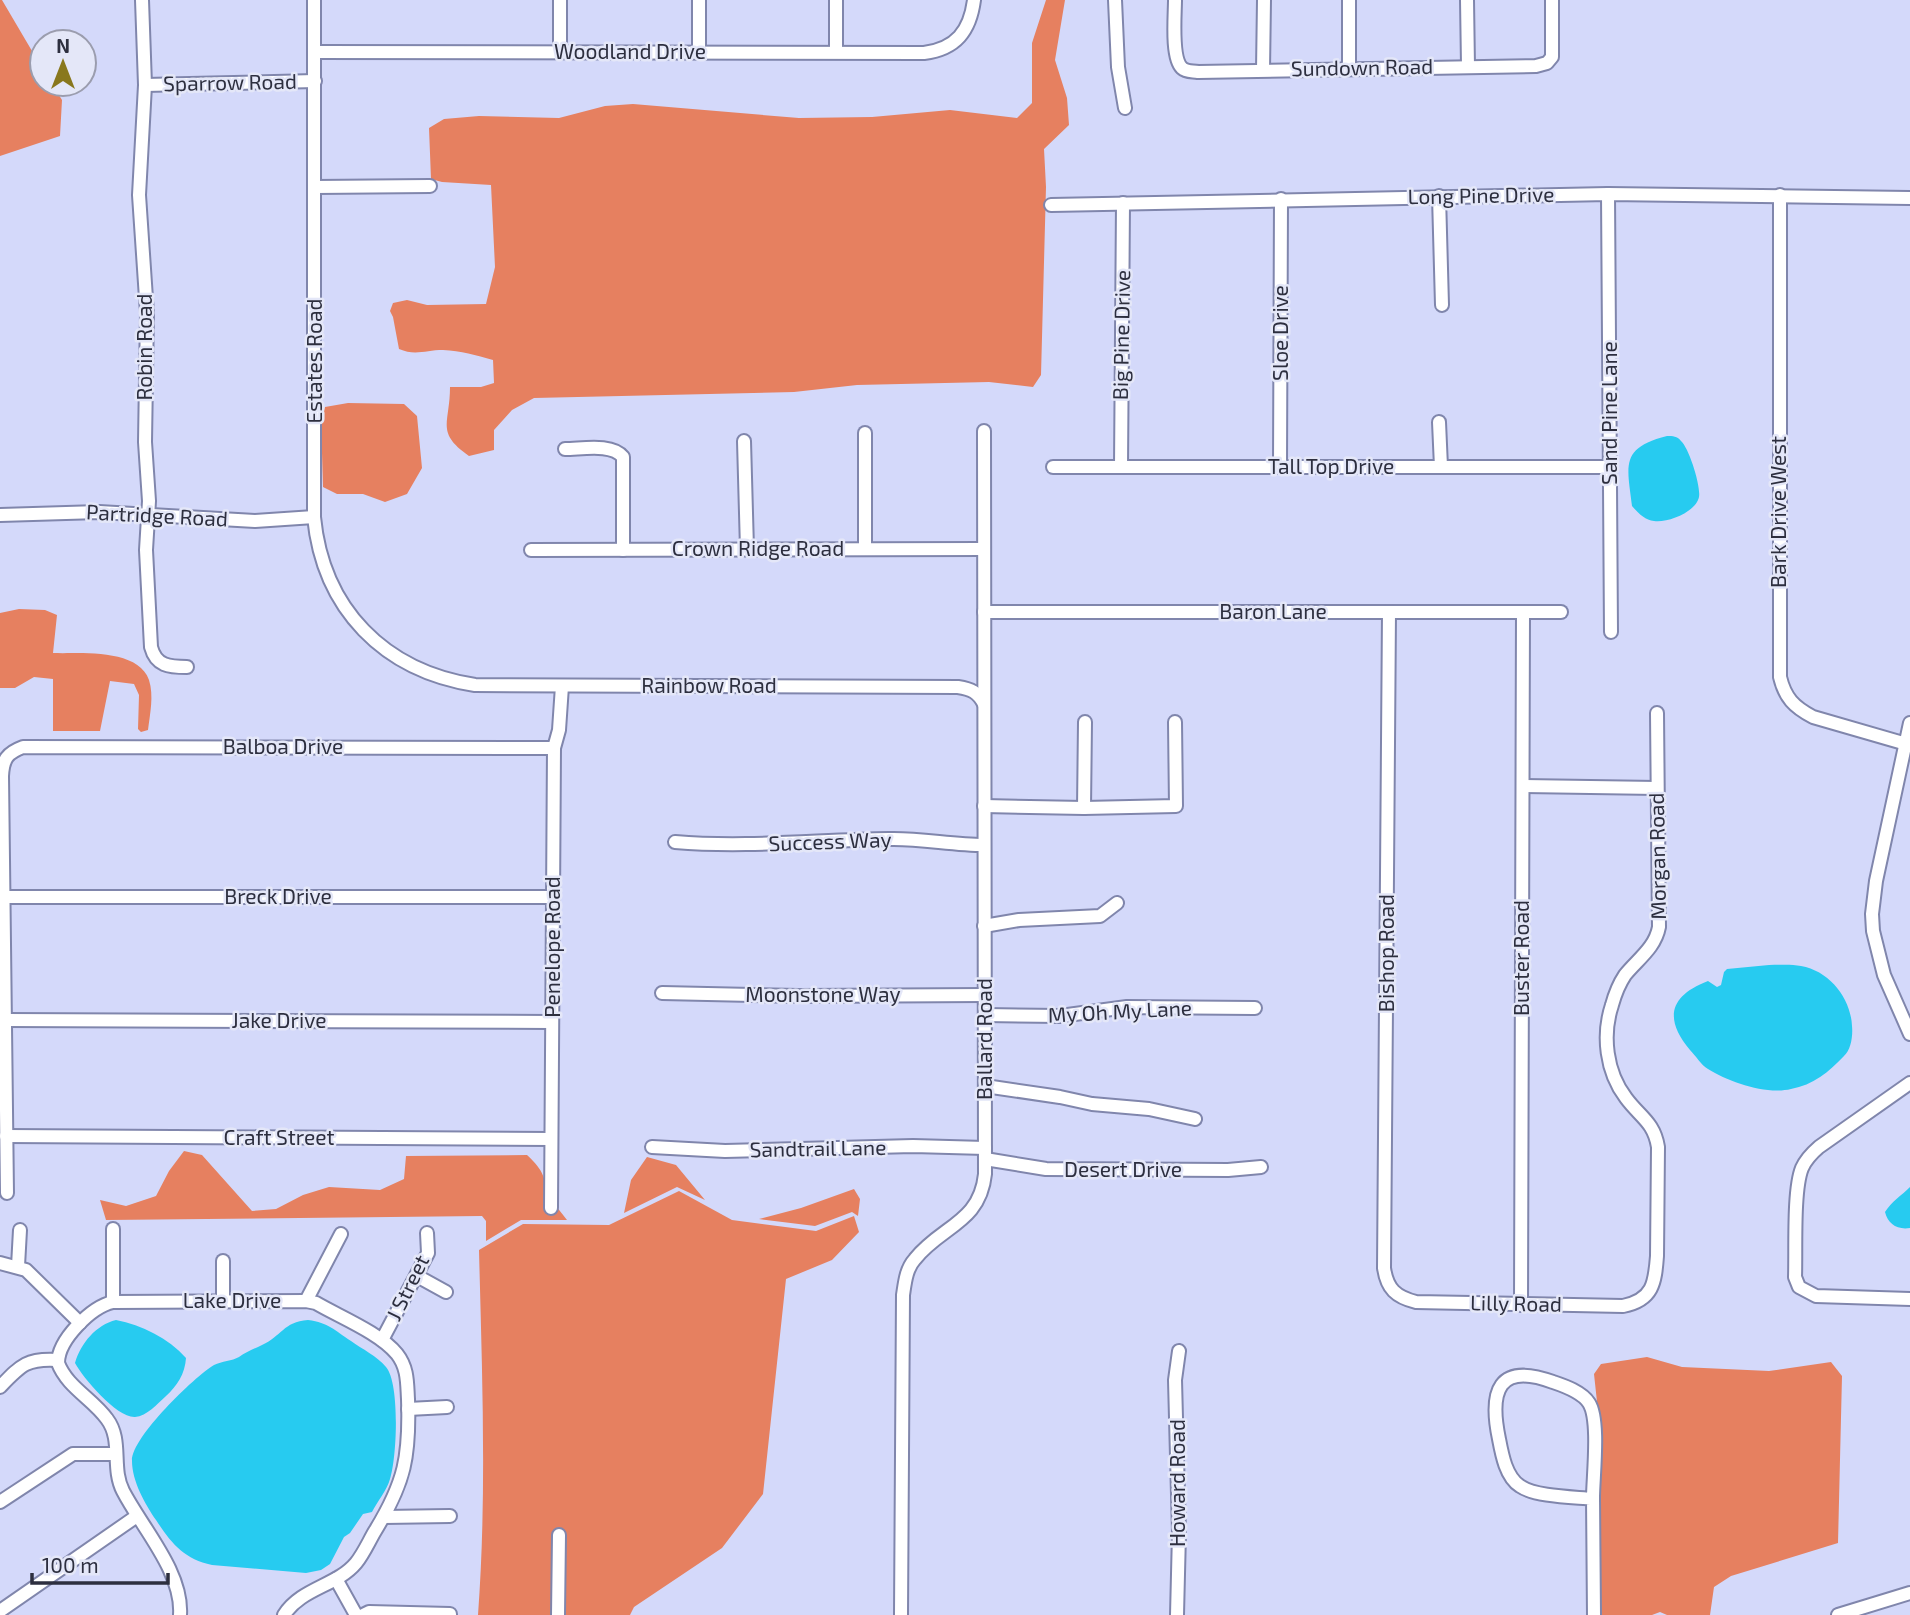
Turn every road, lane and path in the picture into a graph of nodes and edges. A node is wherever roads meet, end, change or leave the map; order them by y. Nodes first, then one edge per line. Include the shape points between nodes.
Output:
1 (142, 0) edge
2 (314, 0) edge
3 (560, 0) edge
4 (699, 0) edge
5 (836, 0) edge
6 (974, 0) edge
7 (1115, 0) edge
8 (1175, 0) edge
9 (1264, 0) edge
10 (1349, 0) edge
11 (1467, 0) edge
12 (1552, 0) edge
13 (314, 51) junction
14 (560, 52) junction
15 (699, 52) junction
16 (836, 52) junction
17 (1468, 66) junction
18 (1349, 68) junction
19 (1263, 70) junction
20 (315, 81) junction
21 (145, 85) junction
22 (1125, 108) dead end
23 (430, 186) dead end
24 (315, 187) junction
25 (1608, 194) junction
26 (1780, 195) junction
27 (1439, 196) junction
28 (1910, 198) edge
29 (1281, 199) junction
30 (1124, 203) junction
31 (1051, 205) dead end
32 (1443, 305) dead end
33 (1439, 422) dead end
34 (984, 431) dead end
35 (864, 433) dead end
36 (744, 441) dead end
37 (565, 449) dead end
38 (1053, 467) dead end
39 (1121, 467) junction
40 (1280, 467) junction
41 (1441, 467) junction
42 (1610, 467) junction
43 (148, 513) junction
44 (0, 515) edge
45 (314, 517) junction
46 (747, 549) junction
47 (865, 549) junction
48 (984, 549) junction
49 (531, 550) dead end
50 (623, 550) junction
51 (984, 612) junction
52 (1389, 612) junction
53 (1523, 612) junction
54 (1561, 612) dead end
55 (1611, 632) dead end
56 (187, 667) dead end
57 (428, 674) joint
58 (562, 686) junction
59 (984, 704) junction
60 (1657, 713) dead end
61 (1086, 722) dead end
62 (1175, 722) dead end
63 (1910, 723) edge
64 (1908, 744) edge
65 (554, 748) junction
66 (1523, 786) junction
67 (1657, 788) junction
68 (984, 806) junction
69 (1084, 808) junction
70 (675, 842) dead end
71 (985, 845) junction
72 (3, 897) junction
73 (553, 897) junction
74 (1117, 903) dead end
75 (985, 926) junction
76 (662, 993) dead end
77 (985, 995) junction
78 (1255, 1008) dead end
79 (985, 1015) junction
80 (5, 1020) junction
81 (552, 1021) junction
82 (1910, 1034) edge
83 (1910, 1083) edge
84 (985, 1086) junction
85 (1195, 1119) dead end
86 (6, 1136) junction
87 (551, 1139) junction
88 (652, 1147) dead end
89 (985, 1154) junction
90 (1261, 1167) dead end
91 (7, 1194) dead end
92 (551, 1208) dead end
93 (113, 1229) dead end
94 (20, 1230) dead end
95 (427, 1233) dead end
96 (341, 1234) dead end
97 (223, 1261) dead end
98 (0, 1264) edge
99 (19, 1266) junction
100 (417, 1276) junction
101 (446, 1292) dead end
102 (1393, 1292) joint
103 (1910, 1299) edge
104 (1642, 1300) joint
105 (223, 1301) junction
106 (306, 1301) junction
107 (113, 1302) junction
108 (1521, 1305) junction
109 (80, 1323) junction
110 (382, 1340) junction
111 (1179, 1351) dead end
112 (58, 1360) junction
113 (0, 1387) edge
114 (447, 1407) dead end
115 (408, 1409) junction
116 (116, 1454) junction
117 (1593, 1499) junction
118 (0, 1502) edge
119 (136, 1516) junction
120 (450, 1516) dead end
121 (384, 1517) junction
122 (559, 1535) dead end
123 (336, 1579) junction
124 (1910, 1593) edge
125 (0, 1611) edge
126 (450, 1614) edge
127 (180, 1615) edge
128 (284, 1615) edge
129 (356, 1615) edge
130 (363, 1615) edge
131 (558, 1615) edge
132 (901, 1615) edge
133 (1177, 1615) edge
134 (1594, 1615) edge
135 (1838, 1615) edge

1 - 21 street, Robin Road
2 - 13 street, Estates Road
3 - 14 street
4 - 15 street
5 - 16 street
6 - 16 street, Woodland Drive via 968,26 956,42 944,48
7 - 22 street
8 - 19 street, Sundown Road via 1175,52 1182,68 1198,72
9 - 19 street
10 - 18 street
11 - 17 street
12 - 17 street, Sundown Road via 1552,57 1547,63
13 - 14 street, Woodland Drive
13 - 20 street, Estates Road
14 - 15 street, Woodland Drive
15 - 16 street, Woodland Drive
17 - 18 street, Sundown Road
18 - 19 street, Sundown Road
20 - 21 street, Sparrow Road
20 - 24 street, Estates Road
21 - 43 street, Robin Road via 139,195 147,313
23 - 24 street
24 - 45 street, Estates Road
25 - 26 street, Long Pine Drive
25 - 27 street, Long Pine Drive
25 - 42 street, Sand Pine Lane
26 - 28 street, Long Pine Drive
26 - 64 street, Bark Drive West via 1780,677 1787,698 1801,711
27 - 29 street, Long Pine Drive
27 - 32 street
29 - 30 street, Long Pine Drive
29 - 40 street, Sloe Drive
30 - 31 street, Long Pine Drive
30 - 39 street, Big Pine Drive
33 - 41 street
34 - 48 street, Ballard Road
35 - 47 street
36 - 46 street
37 - 50 street via 621,453
38 - 39 street, Tall Top Drive
39 - 40 street, Tall Top Drive
40 - 41 street, Tall Top Drive
41 - 42 street, Tall Top Drive
42 - 55 street, Sand Pine Lane
43 - 44 street, Partridge Road
43 - 45 street, Partridge Road via 256,521
43 - 56 street, Robin Road via 151,647 163,664
45 - 57 street, Estates Road via 323,564 345,607 382,647
46 - 47 street, Crown Ridge Road
46 - 50 street, Crown Ridge Road
47 - 48 street, Crown Ridge Road
48 - 51 street, Ballard Road
49 - 50 street, Crown Ridge Road
51 - 52 street, Baron Lane
51 - 59 street, Ballard Road
52 - 53 street, Baron Lane
52 - 102 street, Bishop Road via 1384,1268
53 - 54 street, Baron Lane
53 - 66 street, Buster Road
57 - 58 street, Rainbow Road via 475,685
58 - 59 street, Rainbow Road via 958,687 971,689
58 - 65 street, Penelope Road
59 - 68 street, Ballard Road
60 - 67 street, Morgan Road
61 - 69 street
62 - 69 street via 1176,806
63 - 64 street
64 - 82 street via 1872,914 1884,975
65 - 72 street, Balboa Drive via 23,747 6,757 2,776
65 - 73 street, Penelope Road
66 - 67 street
66 - 108 street, Buster Road
67 - 104 street, Morgan Road via 1657,939 1618,987 1606,1045 1625,1097 1655,1132 1658,1147 1656,1273
68 - 69 street
68 - 71 street, Ballard Road
70 - 71 street, Success Way via 739,845 896,839
71 - 75 street, Ballard Road
72 - 73 street, Breck Drive
72 - 80 street
73 - 81 street, Penelope Road
74 - 75 street via 1100,916
75 - 77 street, Ballard Road
76 - 77 street, Moonstone Way
77 - 79 street, Ballard Road
78 - 79 street, My Oh My Lane via 1127,1007 1060,1016
79 - 84 street, Ballard Road
80 - 81 street, Jake Drive
80 - 86 street
81 - 87 street, Penelope Road
83 - 103 street via 1807,1158 1801,1171 1795,1278 1799,1287 1816,1296
84 - 85 street
84 - 89 street, Ballard Road
86 - 87 street, Craft Street
86 - 91 street
87 - 92 street, Penelope Road
88 - 89 street, Sandtrail Lane via 725,1151 913,1146
89 - 90 street, Desert Drive via 1046,1169
89 - 132 street, Ballard Road via 984,1187 977,1204 915,1259 905,1278
93 - 107 street
94 - 99 street
95 - 100 street, J Street via 428,1253
96 - 106 street
97 - 105 street
98 - 99 street
99 - 109 street
100 - 101 street
100 - 110 street, J Street
102 - 108 street, Lilly Road via 1416,1302
104 - 108 street, Lilly Road via 1623,1306
105 - 106 street, Lake Drive
105 - 107 street, Lake Drive
106 - 110 street, Lake Drive
107 - 109 street
109 - 112 street
110 - 115 street, Lake Drive via 405,1367
111 - 133 street, Howard Road via 1175,1380
112 - 113 street via 26,1362
112 - 116 street via 72,1384 108,1419
114 - 115 street
115 - 121 street, Lake Drive via 404,1469
116 - 118 street via 73,1454
116 - 119 street via 118,1480
117 - 117 street via 1590,1404 1567,1387 1540,1377 1518,1376 1504,1382 1496,1395 1495,1420 1503,1457 1518,1485 1529,1491
117 - 134 street
119 - 125 street
119 - 127 street via 177,1584
120 - 121 street
121 - 123 street, Lake Drive via 356,1563
122 - 131 street
123 - 128 street, Lake Drive via 302,1596
123 - 129 street
124 - 135 street
126 - 130 street

